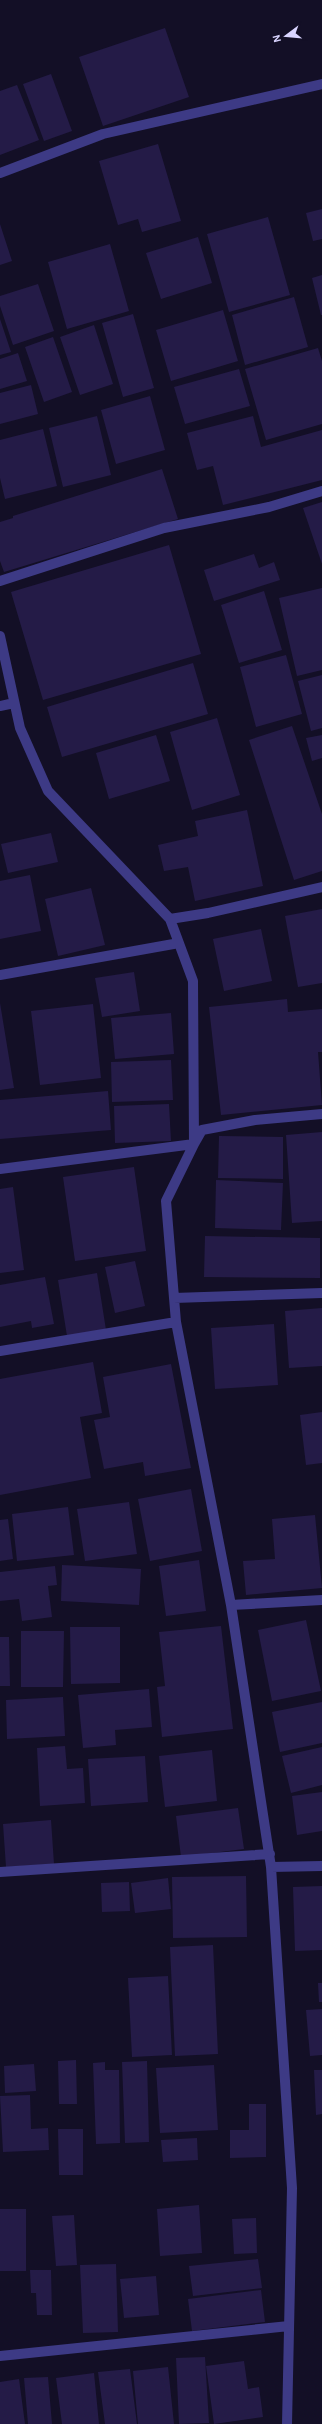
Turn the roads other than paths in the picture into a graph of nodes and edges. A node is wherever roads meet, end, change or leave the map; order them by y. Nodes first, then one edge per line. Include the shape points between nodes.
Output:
1 (322, 84) edge
2 (0, 173) edge
3 (322, 492) edge
4 (0, 581) edge
5 (0, 636) edge
6 (14, 703) junction
7 (0, 706) edge
8 (322, 887) edge
9 (170, 919) junction
10 (179, 943) junction
11 (0, 975) edge
12 (322, 1114) edge
13 (194, 1144) junction
14 (0, 1169) edge
15 (322, 1293) edge
16 (174, 1298) junction
17 (176, 1322) junction
18 (0, 1351) edge
19 (322, 1600) edge
20 (230, 1605) junction
21 (270, 1854) junction
22 (271, 1866) junction
23 (322, 1866) edge
24 (0, 1872) edge
25 (289, 2326) junction
26 (0, 2356) edge
27 (287, 2424) edge

1 - 2 street via 103,134
3 - 4 street via 269,507 164,528
5 - 6 street
6 - 7 street
6 - 9 street via 20,728 48,791
8 - 9 street
9 - 10 street
10 - 11 street
10 - 13 street via 193,981
12 - 13 street via 254,1120 202,1130
13 - 14 street
13 - 16 street via 166,1201
15 - 16 street
16 - 17 street
17 - 18 street
17 - 20 street
19 - 20 street
20 - 21 street
21 - 22 street
21 - 24 street
22 - 23 street
22 - 25 street via 292,2188
25 - 26 street
25 - 27 street

